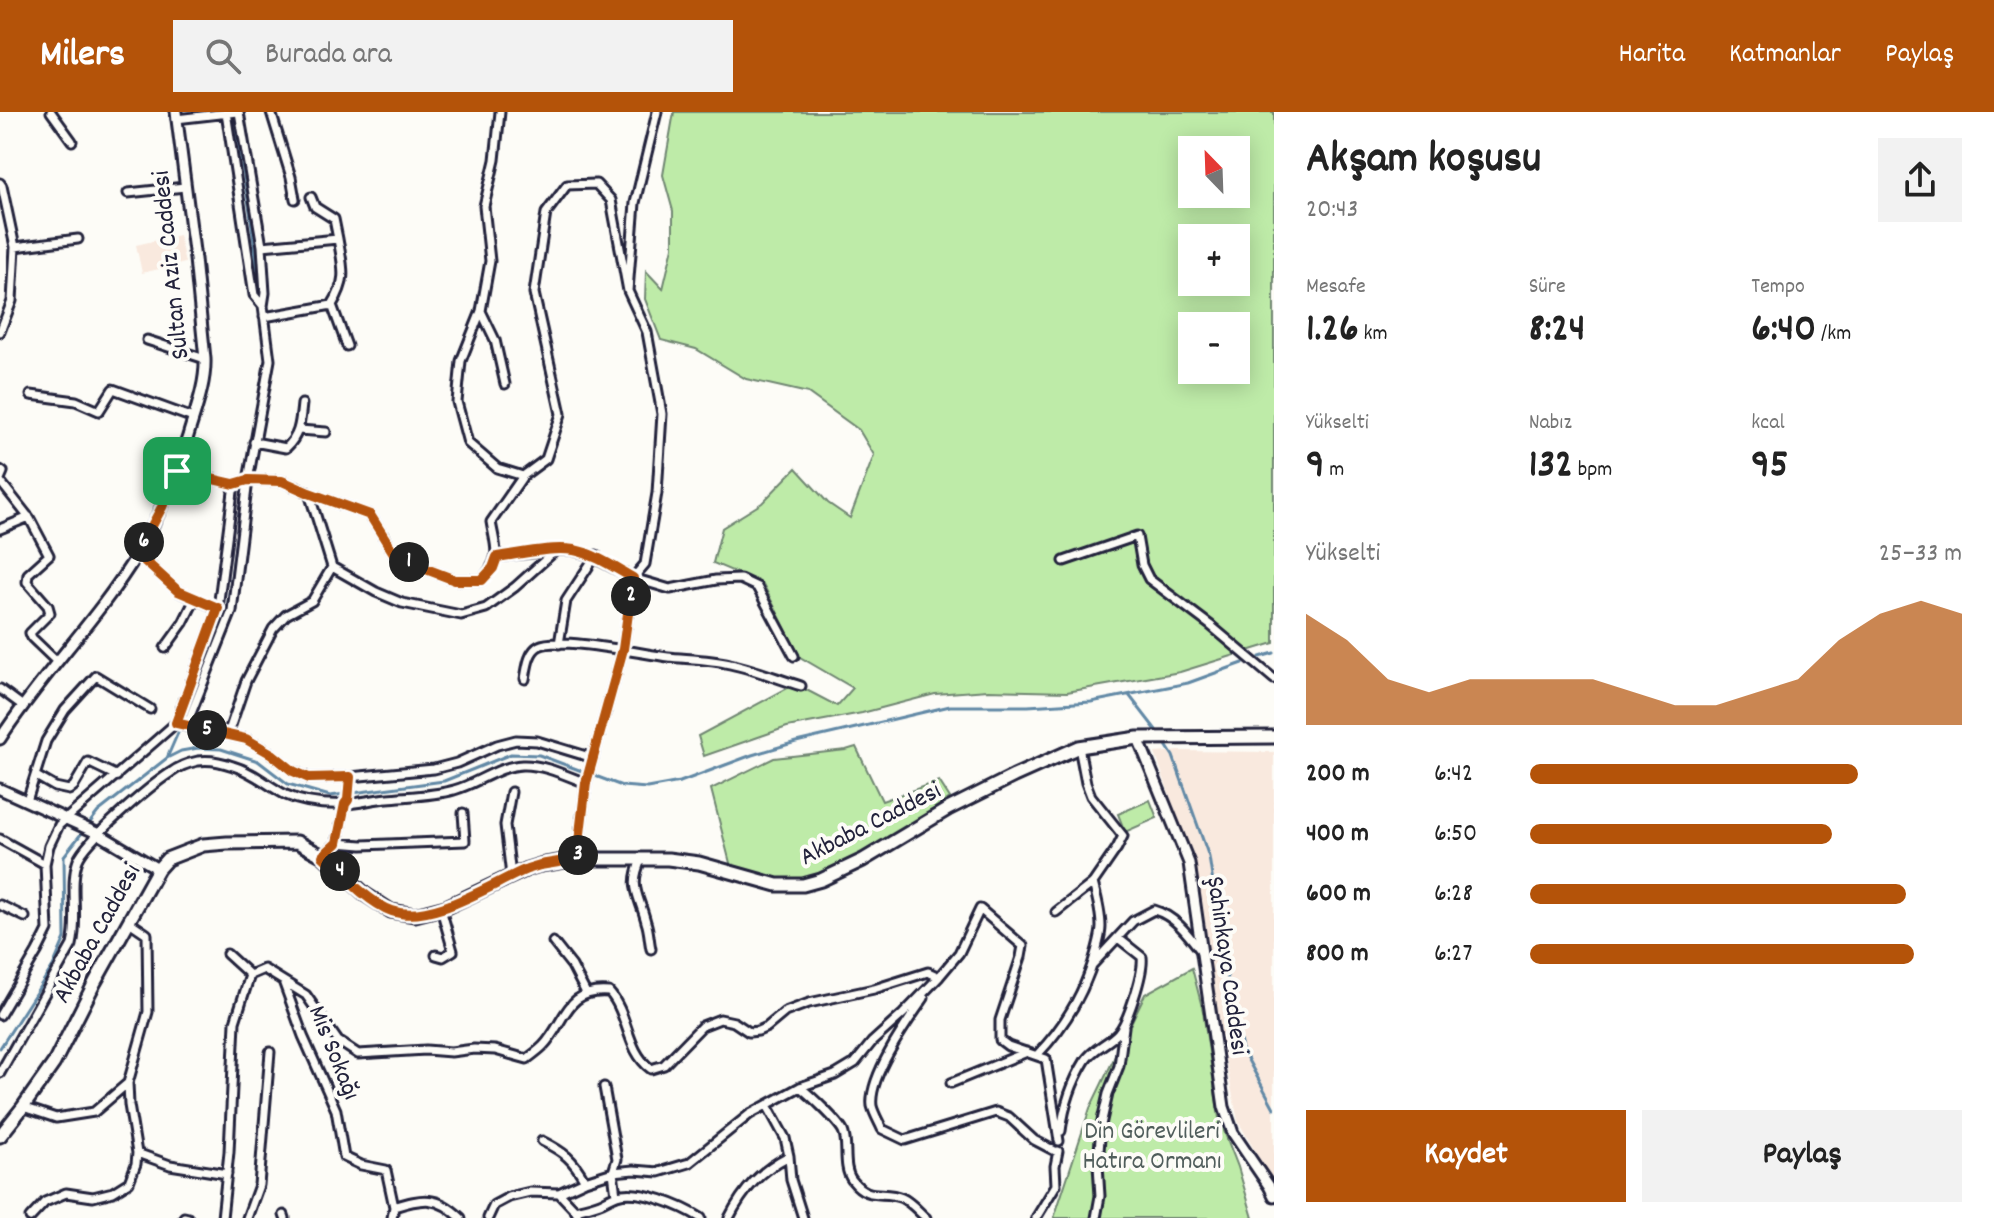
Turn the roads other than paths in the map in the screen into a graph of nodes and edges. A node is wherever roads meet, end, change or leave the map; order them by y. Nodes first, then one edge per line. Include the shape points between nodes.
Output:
1 (51, 112) edge
2 (238, 112) edge
3 (271, 112) edge
4 (500, 112) edge
5 (657, 112) edge
6 (227, 113) edge
7 (176, 116) edge
8 (72, 141) dead end
9 (0, 183) edge
10 (185, 187) junction
11 (128, 193) dead end
12 (311, 197) dead end
13 (295, 199) dead end
14 (78, 239) dead end
15 (338, 239) junction
16 (262, 246) junction
17 (15, 247) junction
18 (628, 291) junction
19 (332, 305) junction
20 (263, 306) junction
21 (481, 311) junction
22 (264, 317) junction
23 (0, 332) edge
24 (147, 340) dead end
25 (347, 346) dead end
26 (205, 359) junction
27 (505, 384) dead end
28 (31, 395) dead end
29 (302, 404) dead end
30 (193, 418) junction
31 (299, 430) junction
32 (326, 432) dead end
33 (254, 442) junction
34 (0, 470) edge
35 (177, 471) junction
36 (523, 476) junction
37 (0, 480) edge
38 (248, 480) junction
39 (234, 484) junction
40 (309, 493) junction
41 (29, 517) junction
42 (0, 529) edge
43 (557, 550) junction
44 (137, 554) junction
45 (595, 556) junction
46 (497, 557) junction
47 (1064, 561) dead end
48 (332, 567) junction
49 (633, 578) junction
50 (195, 599) junction
51 (218, 608) junction
52 (559, 644) junction
53 (165, 648) dead end
54 (623, 649) junction
55 (794, 656) dead end
56 (57, 662) junction
57 (525, 679) dead end
58 (1274, 679) edge
59 (801, 686) dead end
60 (0, 689) edge
61 (23, 706) junction
62 (150, 709) dead end
63 (176, 723) junction
64 (186, 726) junction
65 (228, 734) junction
66 (1274, 737) edge
67 (1138, 738) junction
68 (0, 739) edge
69 (1079, 747) junction
70 (593, 758) junction
71 (36, 776) junction
72 (117, 776) junction
73 (350, 780) junction
74 (587, 780) junction
75 (0, 789) edge
76 (511, 792) dead end
77 (27, 801) junction
78 (346, 802) junction
79 (463, 813) dead end
80 (69, 822) junction
81 (96, 833) junction
82 (0, 839) edge
83 (337, 843) junction
84 (323, 856) junction
85 (642, 858) junction
86 (577, 859) junction
87 (45, 864) junction
88 (158, 869) junction
89 (511, 876) junction
90 (1093, 883) junction
91 (0, 905) edge
92 (441, 909) junction
93 (1056, 912) dead end
94 (25, 917) dead end
95 (128, 921) junction
96 (1118, 938) junction
97 (553, 942) dead end
98 (651, 949) dead end
99 (1201, 951) junction
100 (227, 954) dead end
101 (436, 955) dead end
102 (1092, 966) junction
103 (250, 975) junction
104 (939, 977) junction
105 (282, 979) junction
106 (586, 993) junction
107 (0, 1015) edge
108 (1124, 1024) junction
109 (270, 1052) dead end
110 (1027, 1052) junction
111 (1037, 1055) junction
112 (0, 1073) edge
113 (128, 1083) junction
114 (951, 1083) dead end
115 (604, 1087) dead end
116 (800, 1087) junction
117 (767, 1105) junction
118 (23, 1107) junction
119 (0, 1136) edge
120 (542, 1141) dead end
121 (1059, 1141) junction
122 (1057, 1152) junction
123 (137, 1153) junction
124 (789, 1156) junction
125 (613, 1172) junction
126 (227, 1174) junction
127 (585, 1181) junction
128 (559, 1193) junction
129 (616, 1195) junction
130 (1274, 1196) edge
131 (394, 1207) junction
132 (577, 1214) edge
133 (30, 1218) edge
134 (222, 1218) edge
135 (247, 1218) edge
136 (392, 1218) edge
137 (461, 1218) edge
138 (488, 1218) edge
139 (701, 1218) edge
140 (729, 1218) edge
141 (803, 1218) edge
142 (926, 1218) edge
143 (1036, 1218) edge
144 (1096, 1218) edge

1 - 8 street
2 - 6 street
2 - 16 street
3 - 13 street
4 - 21 street via 484,206 490,261
5 - 18 street via 635,203
6 - 7 street
6 - 20 street via 254,295
7 - 10 street, Sultan Aziz Caddesi
9 - 17 street
10 - 11 street
10 - 26 street, Sultan Aziz Caddesi
12 - 15 street via 315,207 334,219
14 - 17 street
15 - 16 street
15 - 19 street via 344,277
16 - 20 street
17 - 23 street via 12,301
18 - 36 street via 611,200 596,184 567,185 546,213 534,293 561,414 546,459
18 - 49 street via 647,332 662,414 651,531 645,564
19 - 22 street
19 - 25 street
20 - 22 street
21 - 27 street via 495,340
21 - 36 street via 461,361 460,416 468,443 497,468
22 - 33 street via 270,360
24 - 26 street
26 - 30 street, Sultan Aziz Caddesi
28 - 30 street via 76,401 99,411 113,389
29 - 31 street
30 - 35 street, Sultan Aziz Caddesi
31 - 32 street
31 - 33 street via 286,448
33 - 38 street
34 - 37 street
35 - 39 street
35 - 44 street, Sultan Aziz Caddesi
36 - 46 street via 491,522
37 - 41 street
38 - 39 street
38 - 40 street via 282,481
38 - 64 street via 232,611
39 - 51 street
40 - 46 street via 370,515 397,558 455,580 482,580
40 - 48 street
41 - 42 street
41 - 56 street via 49,555 28,574 27,582 50,613 30,633
43 - 45 street
43 - 46 street
43 - 48 street via 486,608 461,615 402,603
44 - 50 street via 178,591
44 - 56 street, Sultan Aziz Caddesi
45 - 49 street
45 - 52 street via 566,601
47 - 58 street via 1137,536 1149,579
48 - 65 street via 312,601 273,629 246,681
49 - 54 street
49 - 55 street via 670,589 740,579 757,587
50 - 51 street
50 - 53 street
51 - 63 street
52 - 54 street
52 - 57 street via 535,648
54 - 59 street via 729,663
54 - 70 street
56 - 61 street, Sultan Aziz Caddesi
60 - 61 street
61 - 68 street, Sultan Aziz Caddesi
62 - 71 street via 96,676 46,741
63 - 64 street
63 - 72 street
64 - 65 street
65 - 73 street via 246,739 309,778
66 - 67 main road, Akbaba Caddesi
67 - 69 main road, Akbaba Caddesi
67 - 99 street, Şahinkaya Caddesi via 1189,863
69 - 85 main road, Akbaba Caddesi via 948,809 863,860 803,885 777,885 699,863
69 - 90 street via 1091,796 1123,836
70 - 73 street via 516,740 447,766
70 - 74 street
71 - 72 street via 69,790 88,762
71 - 77 street
72 - 80 street
73 - 78 street
74 - 78 street via 519,765 448,792
74 - 86 street
75 - 77 street
76 - 89 street via 505,825
77 - 80 street
78 - 81 street via 304,801 247,771 197,761 163,777
78 - 83 street
79 - 83 street via 465,841
80 - 81 street
80 - 87 street via 59,825
81 - 88 street
81 - 112 street via 76,868 72,945
82 - 87 street
83 - 84 street
84 - 88 main road, Akbaba Caddesi via 297,842 227,843 203,845 167,859
84 - 92 main road, Akbaba Caddesi via 391,911 415,915
85 - 86 main road, Akbaba Caddesi
85 - 98 street via 635,886
86 - 89 main road, Akbaba Caddesi
87 - 107 street via 48,930
88 - 95 main road, Akbaba Caddesi
89 - 92 main road, Akbaba Caddesi
90 - 93 street
90 - 102 street via 1101,931
91 - 94 street
92 - 101 street via 453,951
95 - 113 street via 147,934 148,1012
95 - 118 main road, Akbaba Caddesi via 54,1063
96 - 99 street via 1133,921 1154,910 1181,926
96 - 102 street
96 - 108 street via 1142,957 1143,965
97 - 106 street
99 - 130 street, Şahinkaya Caddesi via 1224,1107 1233,1133
100 - 103 street
102 - 111 street via 1079,999
103 - 105 street via 264,969
103 - 126 street via 235,1022
104 - 106 street via 928,972 809,1003 758,1031 720,1019 702,1026 664,1065 651,1069 632,1044 609,992
104 - 110 street via 959,953 980,909 994,919 1023,946 1000,1020 1000,1040
104 - 116 street via 855,1063
104 - 122 street via 879,1075 872,1097 882,1129 905,1140 996,1112
105 - 106 street via 306,995 338,1041 358,1054 474,1049 527,1059 543,1046 567,1007
105 - 131 street, Mis Sokağı via 336,1110 344,1157 386,1170
108 - 121 street via 1084,1062 1067,1101
108 - 144 street via 1119,1066 1101,1125
109 - 135 street via 259,1185
110 - 111 street
110 - 114 street
111 - 121 street via 1046,1059
113 - 118 street via 94,1112 56,1118
113 - 123 street
115 - 125 street via 617,1159
116 - 117 street
116 - 142 street via 844,1132 851,1178 869,1194 904,1198
117 - 124 street
117 - 125 street via 689,1163 659,1172
118 - 119 main road, Akbaba Caddesi
120 - 127 street via 564,1153
121 - 122 street
122 - 143 street via 1056,1185
123 - 126 street via 170,1165
123 - 133 street via 129,1182 113,1192 93,1197 66,1193 45,1202
124 - 140 street via 770,1166 739,1197
124 - 141 street
125 - 127 street
125 - 129 street
126 - 134 street
127 - 128 street
128 - 132 street
128 - 138 street via 509,1197 494,1205
129 - 132 street
129 - 139 street via 645,1196
131 - 136 street
131 - 137 street via 420,1199 438,1202

